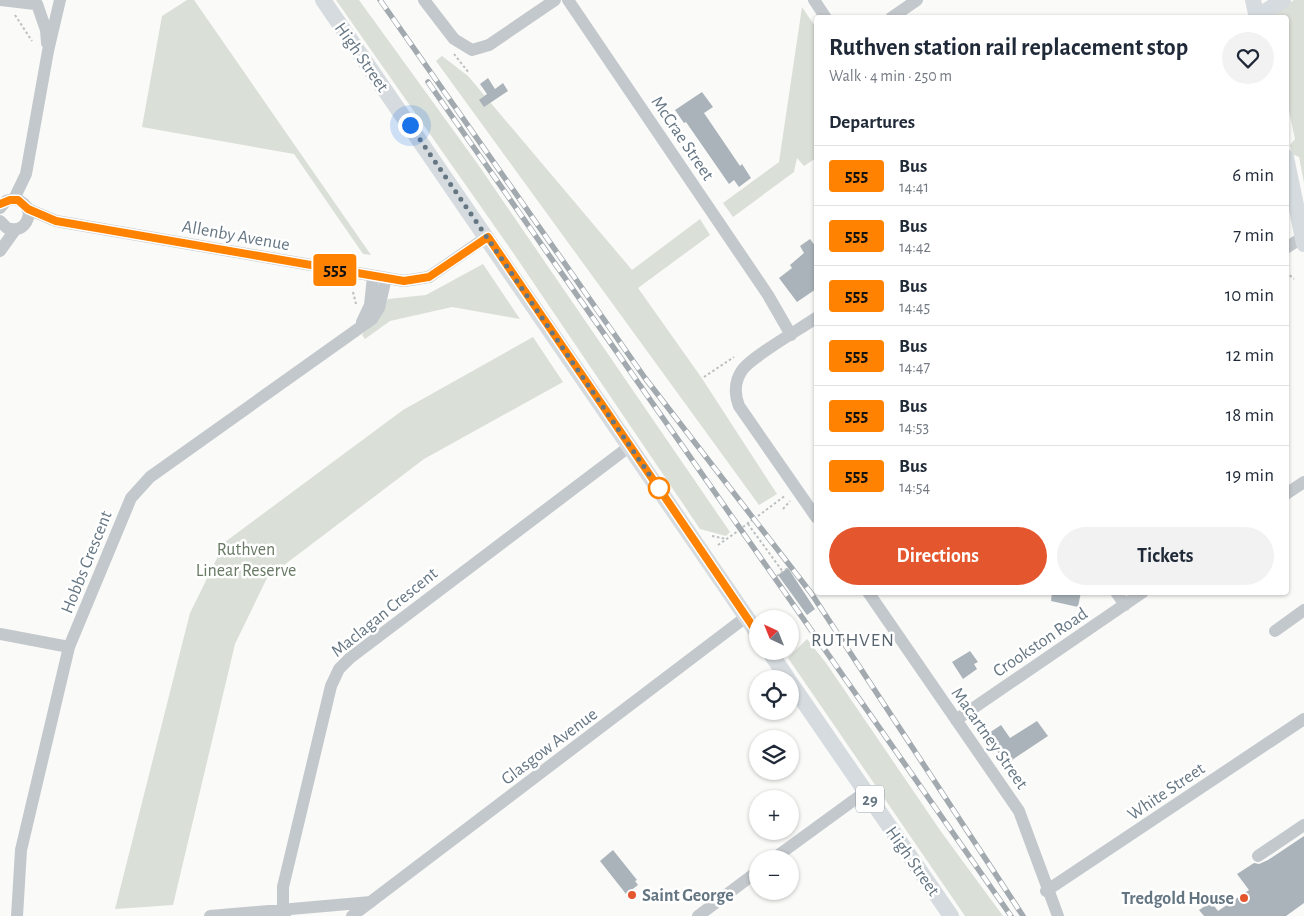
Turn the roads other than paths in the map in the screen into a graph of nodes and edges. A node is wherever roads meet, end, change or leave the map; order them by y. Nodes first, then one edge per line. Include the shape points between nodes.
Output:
1 (0, 0) edge
2 (54, 0) edge
3 (60, 0) edge
4 (323, 0) edge
5 (424, 0) edge
6 (555, 0) edge
7 (568, 0) edge
8 (814, 0) edge
9 (917, 0) edge
10 (1254, 0) edge
11 (1283, 0) edge
12 (35, 3) edge
13 (824, 15) edge
14 (895, 15) edge
15 (1257, 15) edge
16 (1260, 15) edge
17 (48, 51) junction
18 (1289, 172) edge
19 (26, 174) junction
20 (4, 204) edge
21 (28, 208) junction
22 (56, 221) junction
23 (0, 222) edge
24 (21, 227) junction
25 (488, 237) junction
26 (0, 238) edge
27 (1303, 240) edge
28 (1289, 247) edge
29 (0, 251) edge
30 (373, 276) junction
31 (386, 278) junction
32 (814, 319) edge
33 (357, 328) junction
34 (794, 333) junction
35 (630, 446) junction
36 (1304, 482) edge
37 (1289, 492) edge
38 (814, 514) edge
39 (870, 595) edge
40 (1118, 595) edge
41 (1139, 595) edge
42 (1125, 605) junction
43 (1304, 610) edge
44 (746, 617) junction
45 (749, 621) edge
46 (1275, 631) dead end
47 (0, 634) edge
48 (69, 647) junction
49 (799, 695) edge
50 (1304, 719) edge
51 (956, 720) junction
52 (865, 792) junction
53 (1304, 825) edge
54 (785, 850) edge
55 (1258, 856) dead end
56 (749, 878) edge
57 (1046, 891) junction
58 (371, 902) junction
59 (284, 912) edge
60 (17, 916) edge
61 (210, 916) edge
62 (352, 916) edge
63 (698, 916) edge
64 (951, 916) edge
65 (1058, 916) edge

1 - 12 street
2 - 12 street via 45,5
3 - 17 street
4 - 25 main road, High Street
5 - 6 street via 454,39 472,50 489,45
7 - 34 street, McCrae Street
8 - 13 street
9 - 14 street
10 - 15 main road
11 - 16 main road
12 - 17 street via 46,30
17 - 19 street
18 - 27 main road
19 - 20 street
19 - 21 street
20 - 21 street, Allenby Avenue via 21,201
21 - 22 street, Allenby Avenue
21 - 24 street via 29,214
22 - 24 street, Allenby Avenue
22 - 30 street, Allenby Avenue
23 - 24 street via 7,228
23 - 26 street
24 - 29 street
25 - 31 street, Allenby Avenue via 429,277 413,280
25 - 35 main road, High Street
27 - 28 street
30 - 31 street, Allenby Avenue
30 - 33 street, Hobbs Crescent via 370,305 365,319
31 - 33 street, Hobbs Crescent via 379,308 372,319
32 - 34 street
33 - 48 street, Hobbs Crescent via 150,477 131,498
34 - 38 street via 745,366 735,386 739,406
35 - 44 main road, High Street
35 - 59 street, Maclagan Crescent via 339,669 331,686 283,887
36 - 37 street
39 - 51 street, Macartney Street
40 - 42 street
41 - 42 street, Crookston Road
42 - 51 street, Crookston Road
43 - 46 street
44 - 45 main road, High Street
44 - 58 street, Glasgow Avenue
47 - 48 street
48 - 60 street, Hobbs Crescent via 21,850
49 - 52 main road, High Street / 29
50 - 57 street, White Street
51 - 57 street, Macartney Street via 1019,811
52 - 54 street
52 - 64 main road, High Street / 29
53 - 55 street
56 - 63 street
57 - 65 street, Macartney Street
58 - 59 street
58 - 62 street, Glasgow Avenue
59 - 61 street

